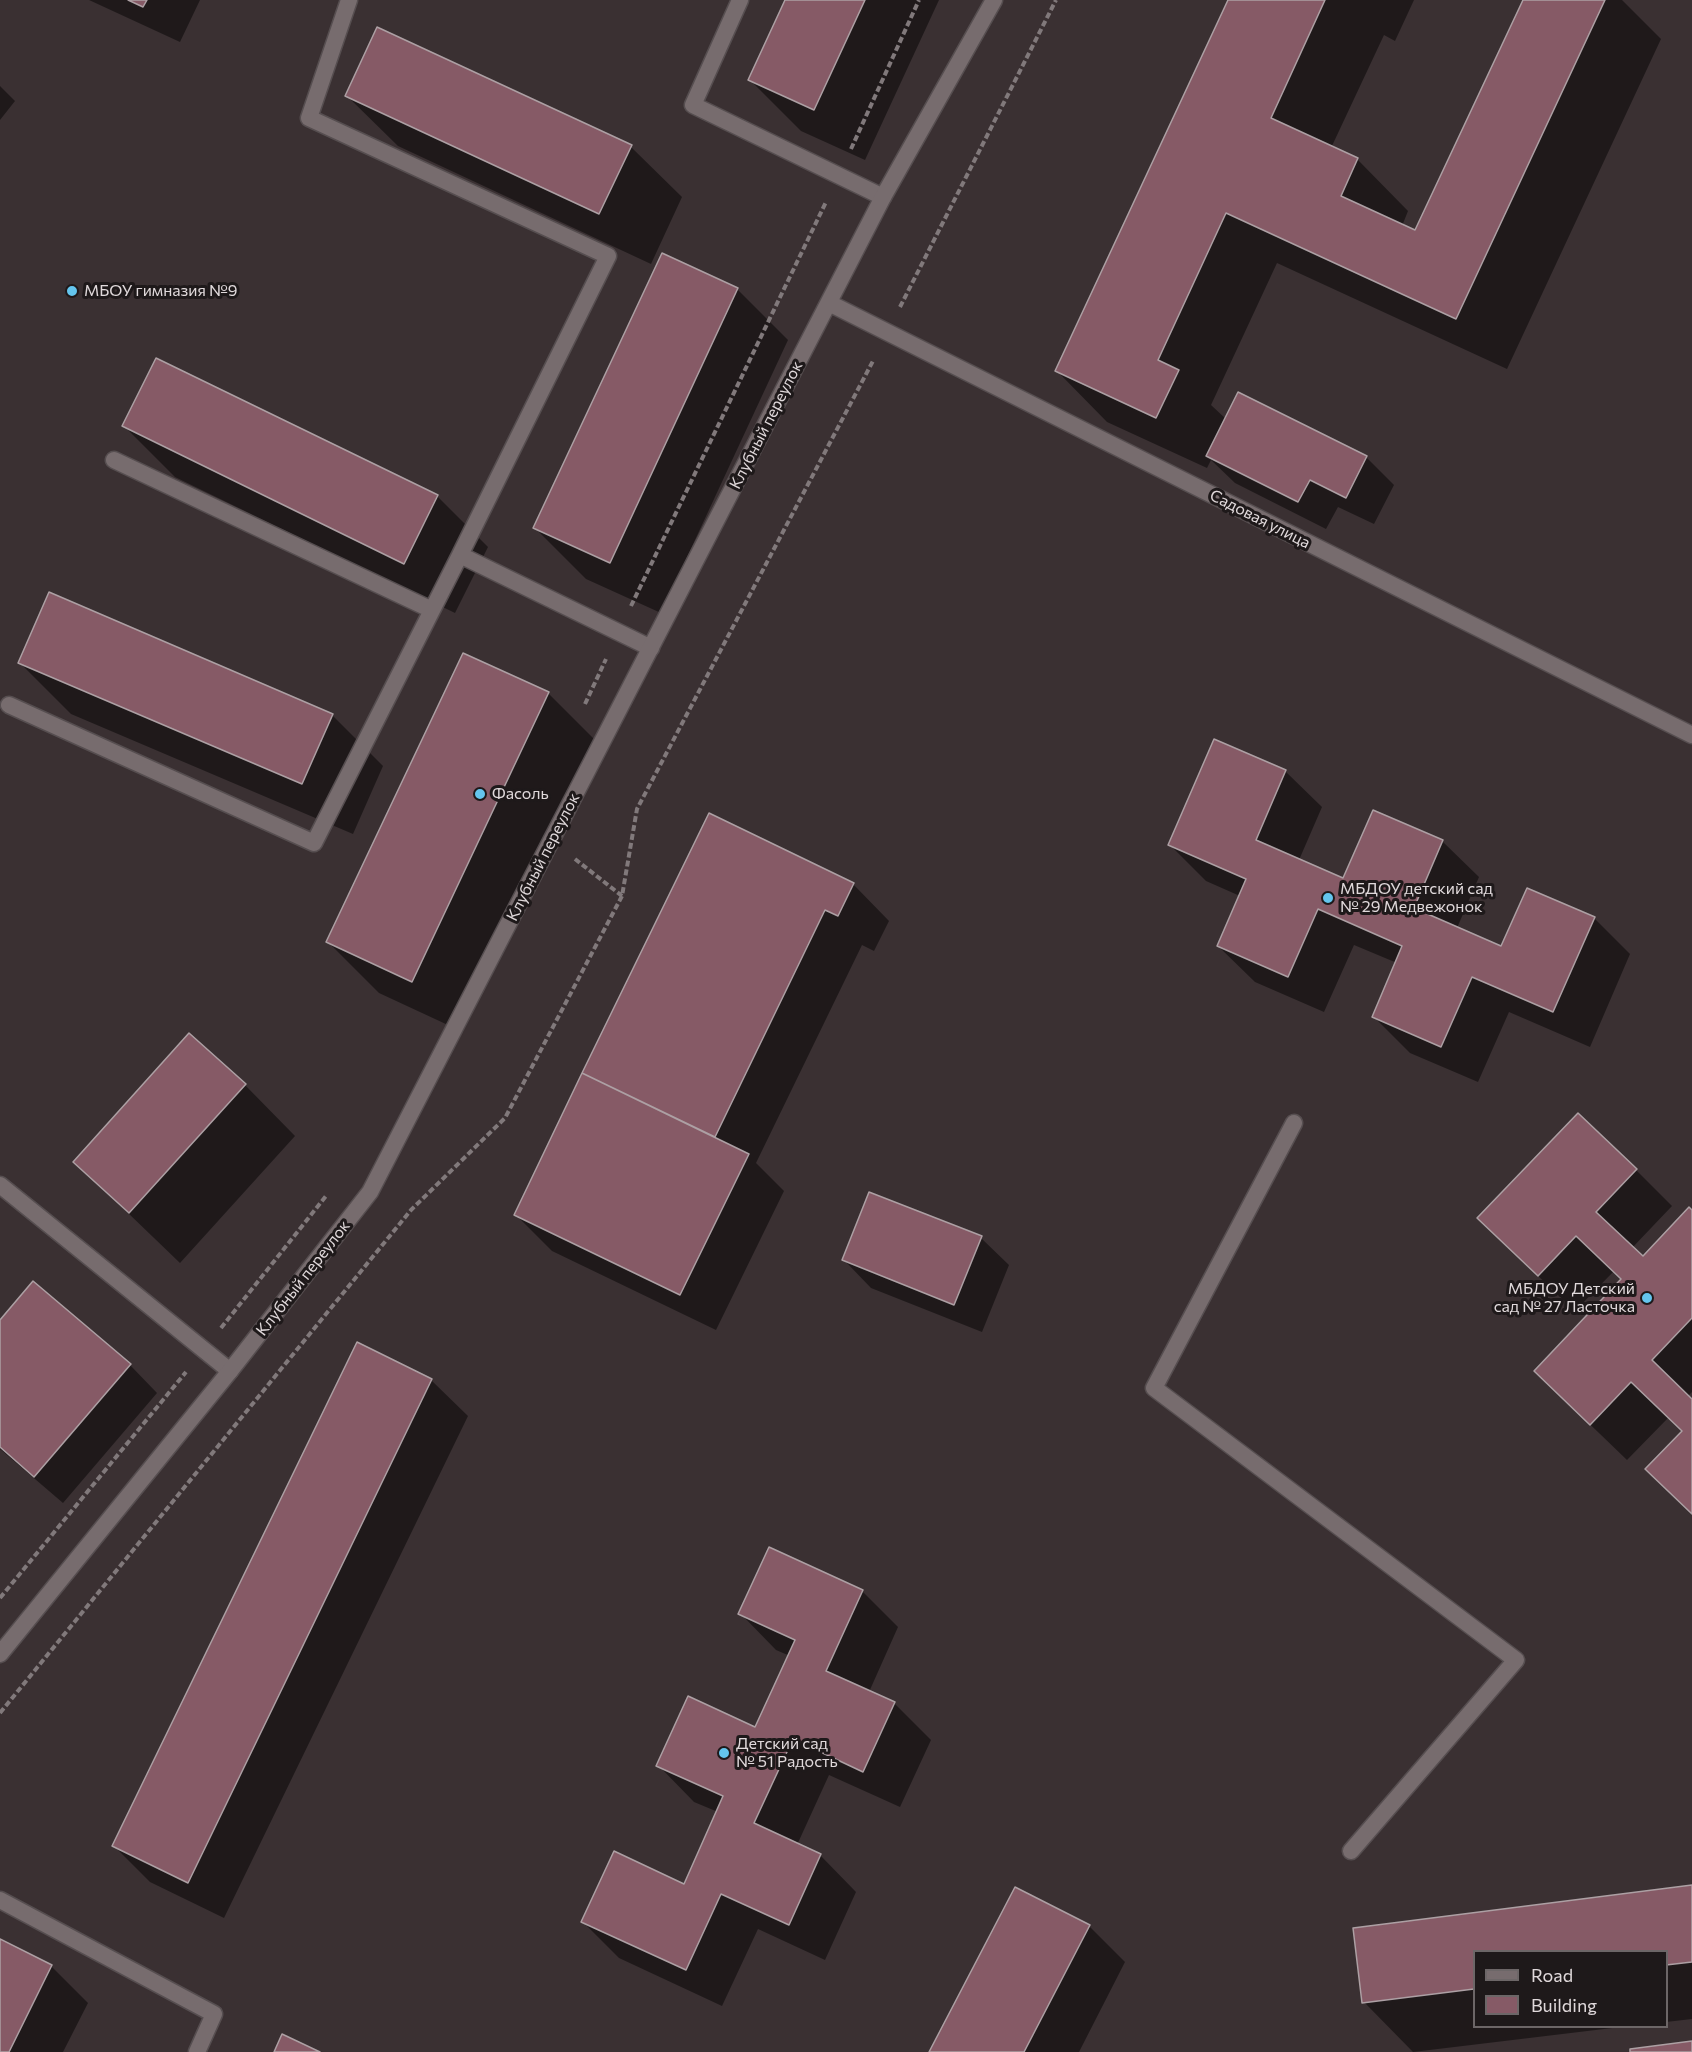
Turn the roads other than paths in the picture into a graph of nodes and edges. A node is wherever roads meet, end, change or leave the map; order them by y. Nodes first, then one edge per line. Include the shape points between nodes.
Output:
1 (349, 0) edge
2 (740, 0) edge
3 (994, 0) edge
4 (883, 197) junction
5 (829, 303) junction
6 (114, 460) dead end
7 (460, 555) junction
8 (432, 610) junction
9 (651, 648) junction
10 (9, 705) dead end
11 (1692, 735) edge
12 (1294, 1123) dead end
13 (0, 1185) edge
14 (230, 1371) junction
15 (0, 1654) edge
16 (1351, 1851) dead end
17 (0, 1900) edge
18 (197, 2052) edge

1 - 7 street via 309,118 608,256
2 - 4 street via 693,105
3 - 4 street, Клубный переулок
4 - 5 street, Клубный переулок
5 - 9 street, Клубный переулок
5 - 11 street, Садовая улица
6 - 8 street
7 - 8 street
7 - 9 street
8 - 10 street via 314,843
9 - 14 street, Клубный переулок via 370,1192
12 - 16 street via 1154,1388 1516,1660
13 - 14 street
14 - 15 street, Клубный переулок
17 - 18 street via 214,2014

